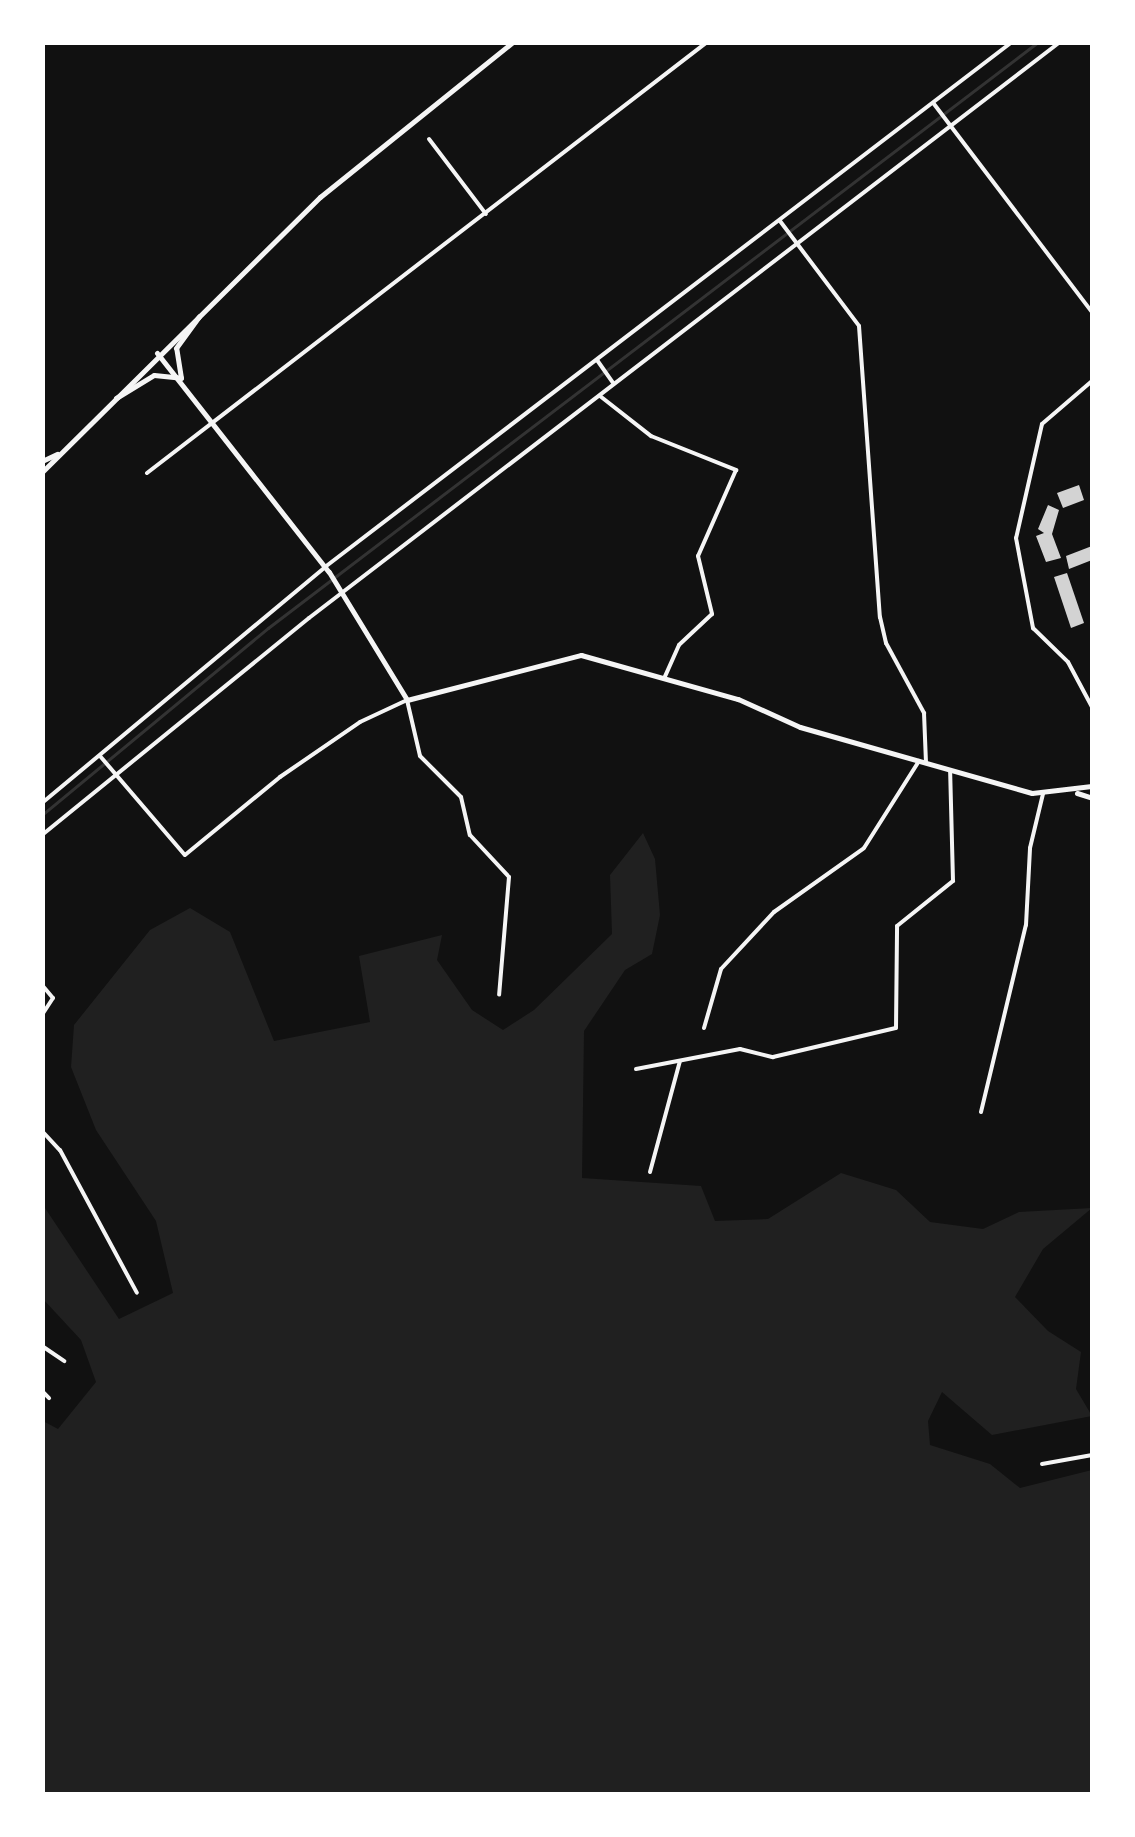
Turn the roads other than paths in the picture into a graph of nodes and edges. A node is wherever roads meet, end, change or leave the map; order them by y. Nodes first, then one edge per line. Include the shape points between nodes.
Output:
1 (513, 42) edge
2 (707, 42) edge
3 (1012, 42) edge
4 (1060, 42) edge
5 (934, 104) junction
6 (949, 125) junction
7 (429, 139) dead end
8 (486, 214) junction
9 (780, 221) junction
10 (798, 244) junction
11 (1092, 312) edge
12 (201, 313) junction
13 (157, 353) junction
14 (597, 360) junction
15 (181, 378) junction
16 (613, 382) junction
17 (1092, 382) edge
18 (598, 394) junction
19 (109, 402) junction
20 (214, 422) junction
21 (60, 452) junction
22 (42, 461) edge
23 (42, 472) edge
24 (147, 473) dead end
25 (327, 570) junction
26 (345, 596) junction
27 (664, 678) junction
28 (407, 700) junction
29 (1092, 708) edge
30 (100, 756) junction
31 (923, 762) junction
32 (950, 770) junction
33 (117, 775) junction
34 (1092, 786) edge
35 (1074, 792) junction
36 (1043, 794) junction
37 (1092, 798) edge
38 (42, 803) edge
39 (42, 835) edge
40 (42, 985) edge
41 (499, 995) dead end
42 (42, 1016) edge
43 (704, 1028) dead end
44 (680, 1060) junction
45 (636, 1069) dead end
46 (981, 1112) dead end
47 (42, 1130) edge
48 (650, 1172) dead end
49 (136, 1293) dead end
50 (42, 1346) edge
51 (64, 1361) dead end
52 (42, 1391) edge
53 (49, 1398) dead end
54 (1092, 1455) edge
55 (1042, 1464) dead end

1 - 12 street via 320,197
2 - 8 street
3 - 5 street
4 - 6 street
5 - 6 street
5 - 9 street
6 - 10 street
6 - 11 street
7 - 8 street
8 - 20 street
9 - 10 street
9 - 14 street
10 - 16 street
10 - 31 street via 859,326 880,617 886,643 924,714
12 - 13 street
12 - 15 street via 176,348
13 - 15 street
13 - 19 street
14 - 16 street
14 - 25 street
15 - 19 street via 154,374
15 - 20 street
16 - 18 street
17 - 29 street via 1042,424 1016,538 1033,628 1068,662
18 - 26 street
18 - 27 street via 650,436 736,470 698,556 712,614 679,645
19 - 21 street
20 - 24 street
20 - 25 street
21 - 22 street
21 - 23 street
25 - 26 street
25 - 30 street
26 - 28 street
26 - 33 street via 308,618
27 - 28 street via 568,655
27 - 31 street via 738,699 800,728
28 - 33 street via 338,738 185,854
28 - 41 street via 420,756 461,797 470,834 510,877
30 - 33 street
30 - 38 street
31 - 32 street
31 - 43 street via 864,848 774,912 721,969
32 - 36 street
32 - 44 street via 953,881 897,926 896,1028 774,1057 740,1049
33 - 39 street
34 - 35 street
35 - 36 street
35 - 37 street
36 - 46 street via 1030,848 1026,924
40 - 42 street via 53,998
44 - 45 street
44 - 48 street
47 - 49 street via 60,1150
50 - 51 street
52 - 53 street
54 - 55 street

